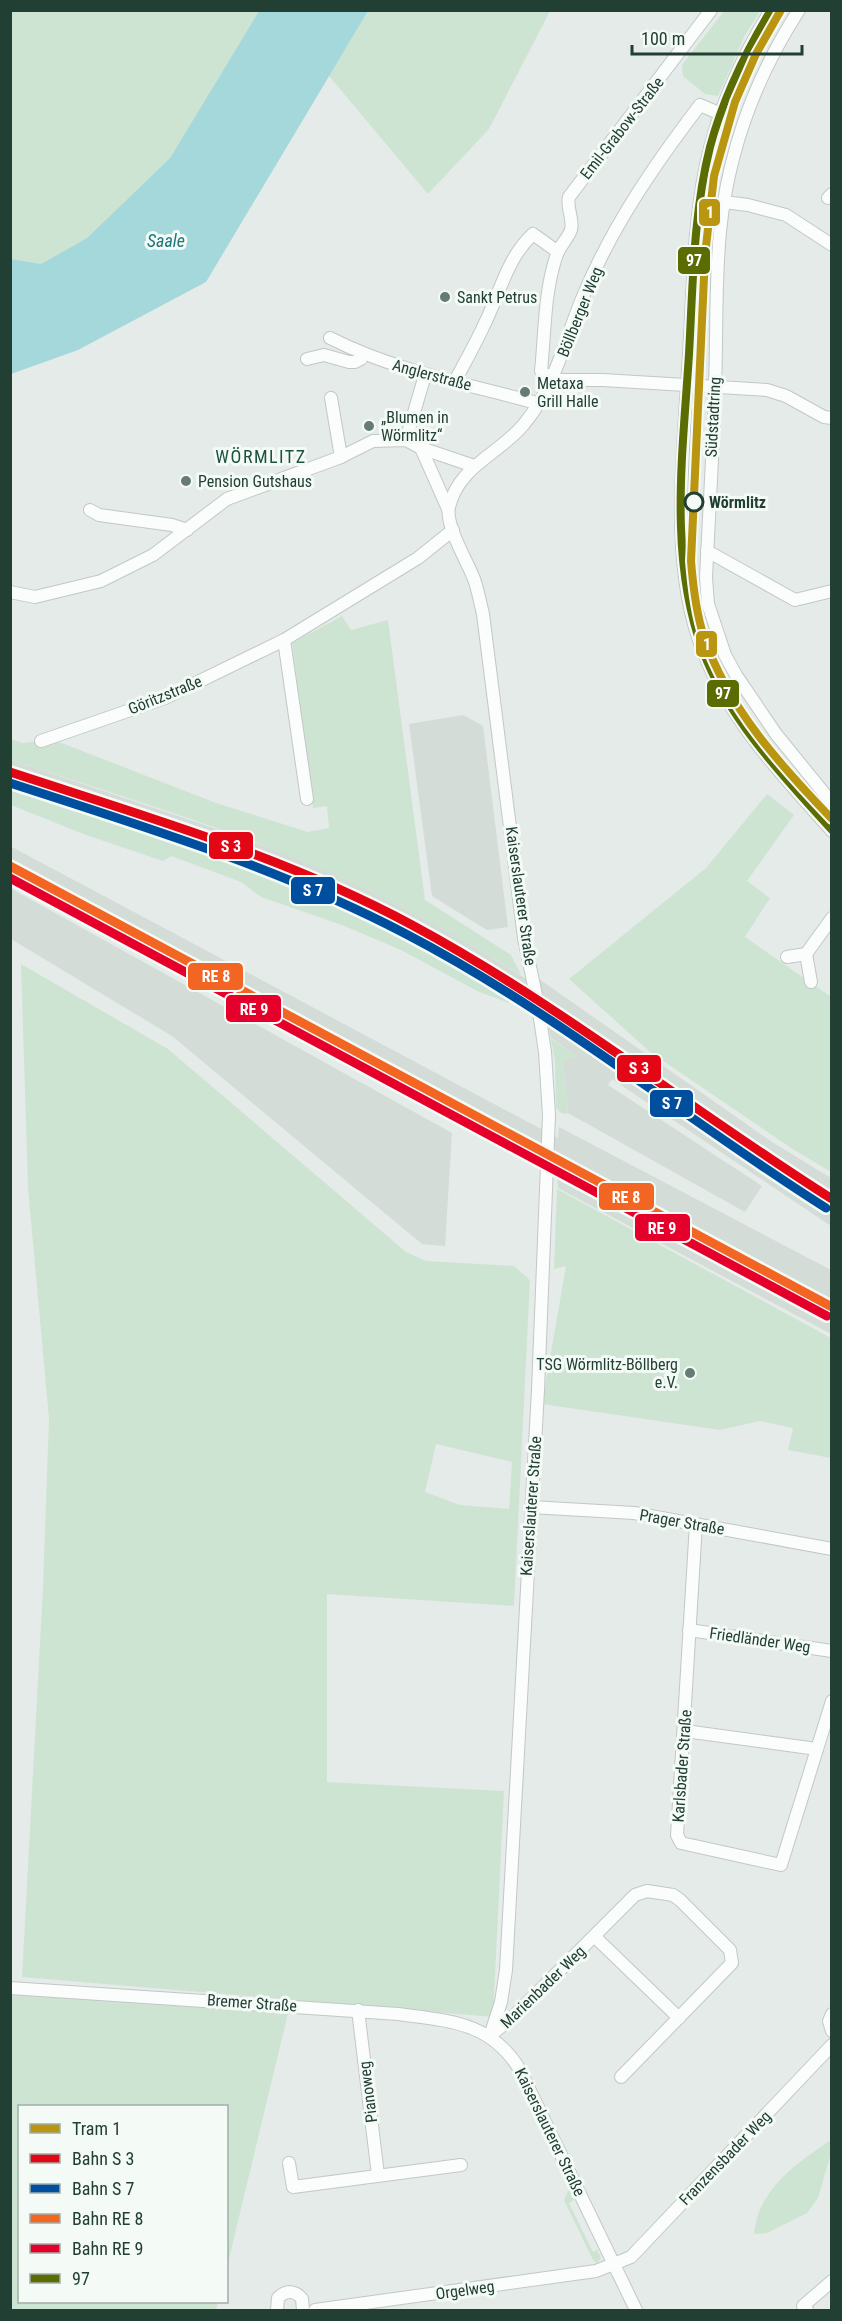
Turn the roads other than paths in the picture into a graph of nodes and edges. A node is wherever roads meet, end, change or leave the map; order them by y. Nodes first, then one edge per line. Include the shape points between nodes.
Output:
1 (711, 10) edge
2 (771, 10) edge
3 (799, 10) edge
4 (721, 114) junction
5 (724, 202) junction
6 (831, 245) edge
7 (558, 252) junction
8 (330, 338) dead end
9 (362, 354) junction
10 (307, 359) dead end
11 (425, 375) junction
12 (553, 380) junction
13 (455, 381) junction
14 (688, 386) junction
15 (715, 387) junction
16 (331, 398) dead end
17 (537, 403) junction
18 (831, 418) edge
19 (406, 440) junction
20 (421, 448) junction
21 (341, 457) junction
22 (474, 466) junction
23 (448, 509) junction
24 (90, 510) dead end
25 (187, 530) junction
26 (453, 530) junction
27 (707, 550) junction
28 (831, 591) edge
29 (10, 592) edge
30 (284, 640) junction
31 (41, 741) dead end
32 (307, 799) dead end
33 (831, 803) edge
34 (831, 831) edge
35 (831, 918) edge
36 (806, 954) junction
37 (787, 957) dead end
38 (811, 982) dead end
39 (531, 1507) junction
40 (696, 1524) junction
41 (831, 1549) edge
42 (689, 1630) junction
43 (831, 1651) edge
44 (831, 1701) edge
45 (685, 1731) junction
46 (817, 1749) junction
47 (595, 1937) junction
48 (10, 1988) edge
49 (358, 2010) junction
50 (831, 2014) edge
51 (679, 2018) junction
52 (831, 2031) edge
53 (490, 2036) junction
54 (831, 2045) edge
55 (621, 2077) dead end
56 (290, 2163) dead end
57 (461, 2165) dead end
58 (378, 2175) junction
59 (614, 2265) junction
60 (831, 2281) edge
61 (277, 2310) edge
62 (303, 2310) edge
63 (315, 2310) edge
64 (636, 2310) edge
65 (807, 2310) edge

1 - 7 street, Emil-Grabow-Straße via 569,197 571,230
2 - 4 street, Südstadtring via 741,64
3 - 5 street, Südstadtring via 772,54 744,118
4 - 12 street, Böllberger Weg via 700,105 621,218 584,294
4 - 14 street, Südstadtring via 706,163 697,224
5 - 6 street via 786,215
5 - 15 street, Südstadtring via 718,257
7 - 12 street, Emil-Grabow-Straße via 551,278 541,371
7 - 13 street via 533,234 521,245
8 - 9 street, Anglerstraße
9 - 10 street via 355,362 324,355
9 - 11 street, Anglerstraße
11 - 13 street, Anglerstraße
11 - 19 street
12 - 14 street
12 - 17 street, Böllberger Weg
13 - 17 street, Anglerstraße
14 - 15 street
14 - 34 street, Südstadtring via 682,495 684,560 688,602 702,651 743,724
15 - 18 street via 767,390
15 - 27 street, Südstadtring
16 - 21 street
17 - 22 street, Böllberger Weg via 524,425
19 - 20 street
19 - 21 street via 373,441
20 - 22 street
20 - 23 street
21 - 25 street via 227,499
22 - 23 street, Böllberger Weg via 457,488
23 - 26 street
24 - 25 street via 99,515
25 - 29 street via 153,555 100,581 35,597
26 - 30 street, Göritzstraße via 418,558
26 - 39 street, Kaiserslauterer Straße via 475,581 483,614 524,938 545,1052 549,1118
27 - 28 street via 795,600
27 - 33 street, Südstadtring via 708,604 725,655 776,734
30 - 31 street, Göritzstraße via 165,698
30 - 32 street
35 - 36 street
36 - 37 street
36 - 38 street
39 - 40 street, Prager Straße via 634,1513
39 - 53 street, Kaiserslauterer Straße via 506,1970
40 - 41 street, Prager Straße
40 - 42 street, Karlsbader Straße
42 - 43 street, Friedländer Weg
42 - 45 street, Karlsbader Straße
44 - 46 street, Karlsbader Straße
45 - 46 street
45 - 46 street, Karlsbader Straße via 677,1835 681,1843 781,1865
47 - 51 street, Marienbader Weg
47 - 51 street, Marienbader Weg via 635,1895 647,1890 680,1900 730,1950 732,1963
47 - 53 street, Marienbader Weg
48 - 49 street, Bremer Straße
49 - 53 street, Bremer Straße via 451,2022
49 - 58 street, Pianoweg
50 - 52 street
51 - 55 street, Marienbader Weg
53 - 59 street, Kaiserslauterer Straße via 504,2047 520,2070
54 - 59 street, Franzensbader Weg via 631,2257
56 - 58 street via 293,2187
57 - 58 street
59 - 63 street, Orgelweg via 596,2271
59 - 64 street, Kaiserslauterer Straße
60 - 65 street via 803,2306
61 - 62 street via 278,2298 291,2292 302,2299

